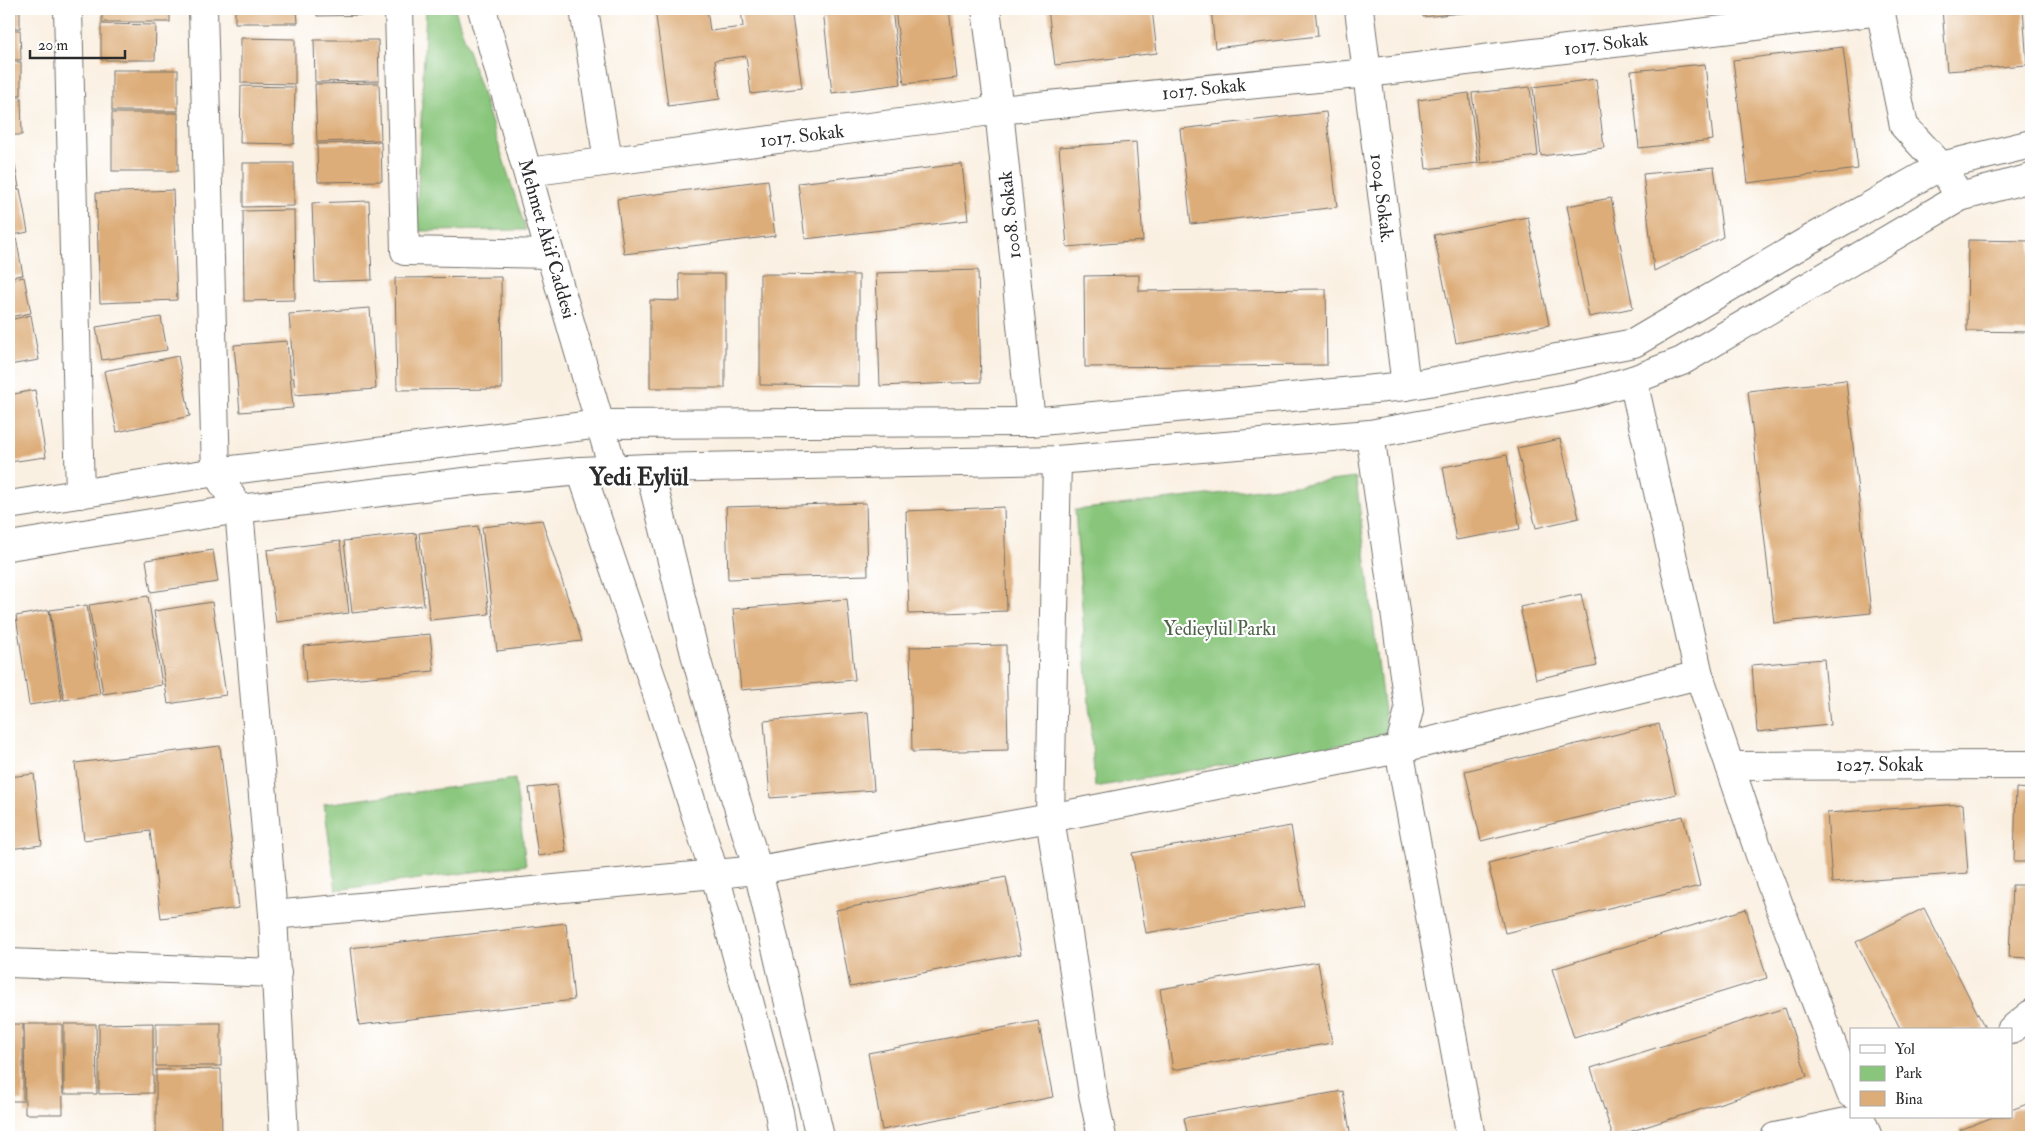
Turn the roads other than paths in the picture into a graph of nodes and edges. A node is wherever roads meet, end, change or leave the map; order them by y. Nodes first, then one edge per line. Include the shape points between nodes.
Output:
1 (68, 9) edge
2 (203, 9) edge
3 (399, 9) edge
4 (482, 9) edge
5 (584, 9) edge
6 (986, 9) edge
7 (1359, 9) edge
8 (1880, 10) edge
9 (1366, 73) junction
10 (999, 110) junction
11 (2031, 144) edge
12 (608, 161) junction
13 (1941, 166) junction
14 (528, 172) junction
15 (2031, 178) edge
16 (1960, 196) junction
17 (550, 254) junction
18 (1633, 380) junction
19 (1406, 386) junction
20 (1031, 422) junction
21 (600, 424) junction
22 (1370, 434) junction
23 (1056, 460) junction
24 (614, 468) junction
25 (649, 468) junction
26 (581, 471) junction
27 (216, 472) junction
28 (80, 494) junction
29 (9, 505) edge
30 (239, 509) junction
31 (9, 546) edge
32 (1699, 675) junction
33 (1399, 749) junction
34 (2031, 764) edge
35 (1730, 766) junction
36 (1050, 818) junction
37 (758, 870) junction
38 (715, 875) junction
39 (273, 916) junction
40 (9, 963) edge
41 (277, 973) junction
42 (2031, 1014) edge
43 (2012, 1029) edge
44 (1850, 1088) edge
45 (1857, 1118) edge
46 (284, 1137) edge
47 (784, 1137) edge
48 (820, 1137) edge
49 (1102, 1137) edge
50 (1471, 1137) edge
51 (1775, 1137) edge

1 - 28 street
2 - 27 street
3 - 17 street via 405,250
4 - 14 street, Mehmet Akif Caddesi
5 - 12 street
6 - 10 street, 1008. Sokak
7 - 9 street, 1004 Sokak.
8 - 9 street, 1017. Sokak
8 - 13 street via 1904,126
9 - 10 street, 1017. Sokak
9 - 19 street, 1004 Sokak.
10 - 12 street, 1017. Sokak
10 - 20 street, 1008. Sokak
11 - 13 street
12 - 14 street, 1017. Sokak
13 - 16 street
13 - 19 street via 1634,343
14 - 17 street, Mehmet Akif Caddesi
15 - 16 street
16 - 18 street via 1682,361
17 - 21 street, Mehmet Akif Caddesi
18 - 22 street via 1578,396
18 - 32 street
19 - 20 street
20 - 21 street
21 - 24 street, Mehmet Akif Caddesi
21 - 27 street
22 - 23 street
22 - 33 street via 1409,710
23 - 25 street
23 - 36 street
24 - 25 street
24 - 26 street
25 - 37 street via 700,673
26 - 30 street
26 - 38 street
27 - 28 street
27 - 30 street
28 - 29 street
30 - 31 street
30 - 39 street
32 - 33 street
32 - 35 street
33 - 36 street
33 - 50 street
34 - 35 street, 1027. Sokak
35 - 44 street via 1760,855
36 - 37 street
36 - 49 street
37 - 38 street
37 - 48 street
38 - 39 street
38 - 47 street
39 - 41 street
40 - 41 street
41 - 46 street
42 - 43 street
45 - 51 street

